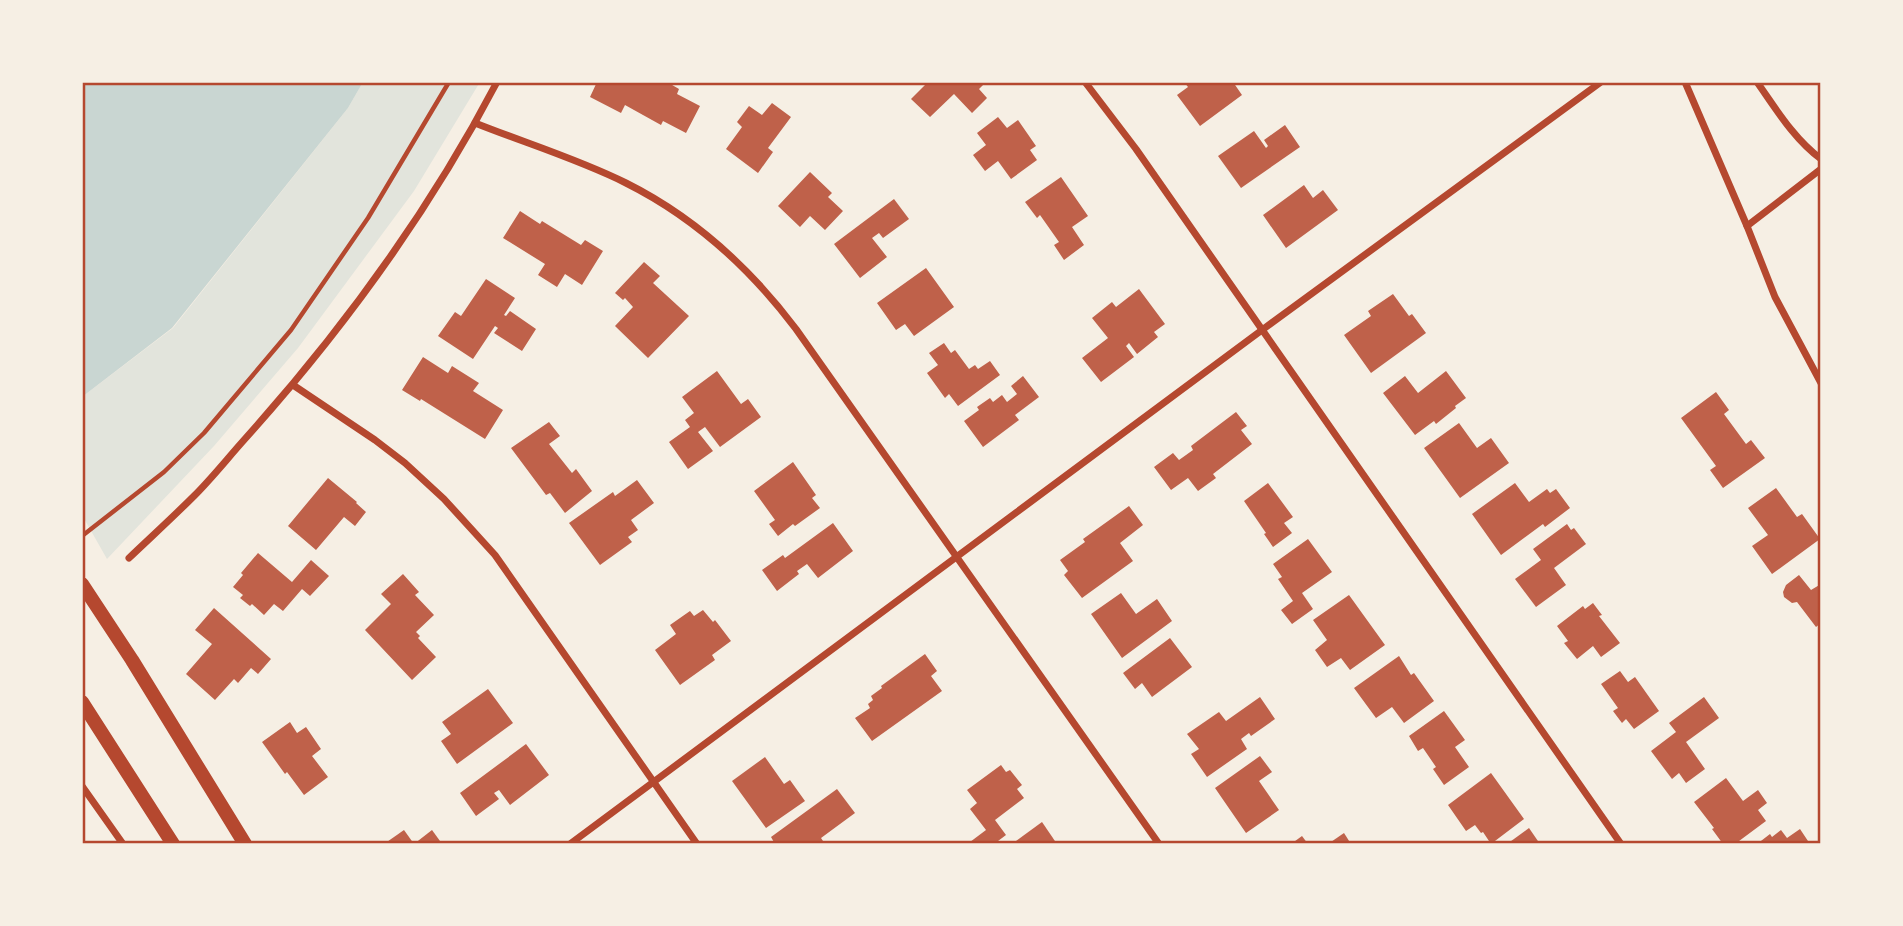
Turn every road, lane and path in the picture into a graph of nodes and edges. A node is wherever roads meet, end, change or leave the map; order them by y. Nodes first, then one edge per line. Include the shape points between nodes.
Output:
1 (449, 82) edge
2 (497, 82) edge
3 (1085, 82) edge
4 (1601, 82) edge
5 (1685, 82) edge
6 (1757, 82) edge
7 (475, 123) junction
8 (1821, 159) edge
9 (1821, 169) edge
10 (1747, 226) junction
11 (1262, 330) junction
12 (1821, 383) edge
13 (293, 385) junction
14 (82, 536) edge
15 (957, 557) junction
16 (129, 558) dead end
17 (82, 584) edge
18 (82, 702) edge
19 (653, 782) junction
20 (82, 786) edge
21 (123, 844) edge
22 (173, 844) edge
23 (245, 844) edge
24 (570, 844) edge
25 (697, 844) edge
26 (1159, 844) edge
27 (1621, 844) edge

1 - 14 path via 368,218 291,330 204,433 164,472
2 - 7 street
3 - 11 street
4 - 11 street
5 - 10 street
6 - 8 street via 1785,122
7 - 13 street via 404,238
7 - 15 street via 626,183 670,209 730,255 796,329
9 - 10 street
10 - 12 street via 1775,297
11 - 15 street
11 - 27 street
13 - 16 street via 219,470
13 - 19 street via 386,448 471,527
15 - 19 street
15 - 26 street
17 - 23 main road
18 - 22 main road
19 - 24 street
19 - 25 street
20 - 21 street

